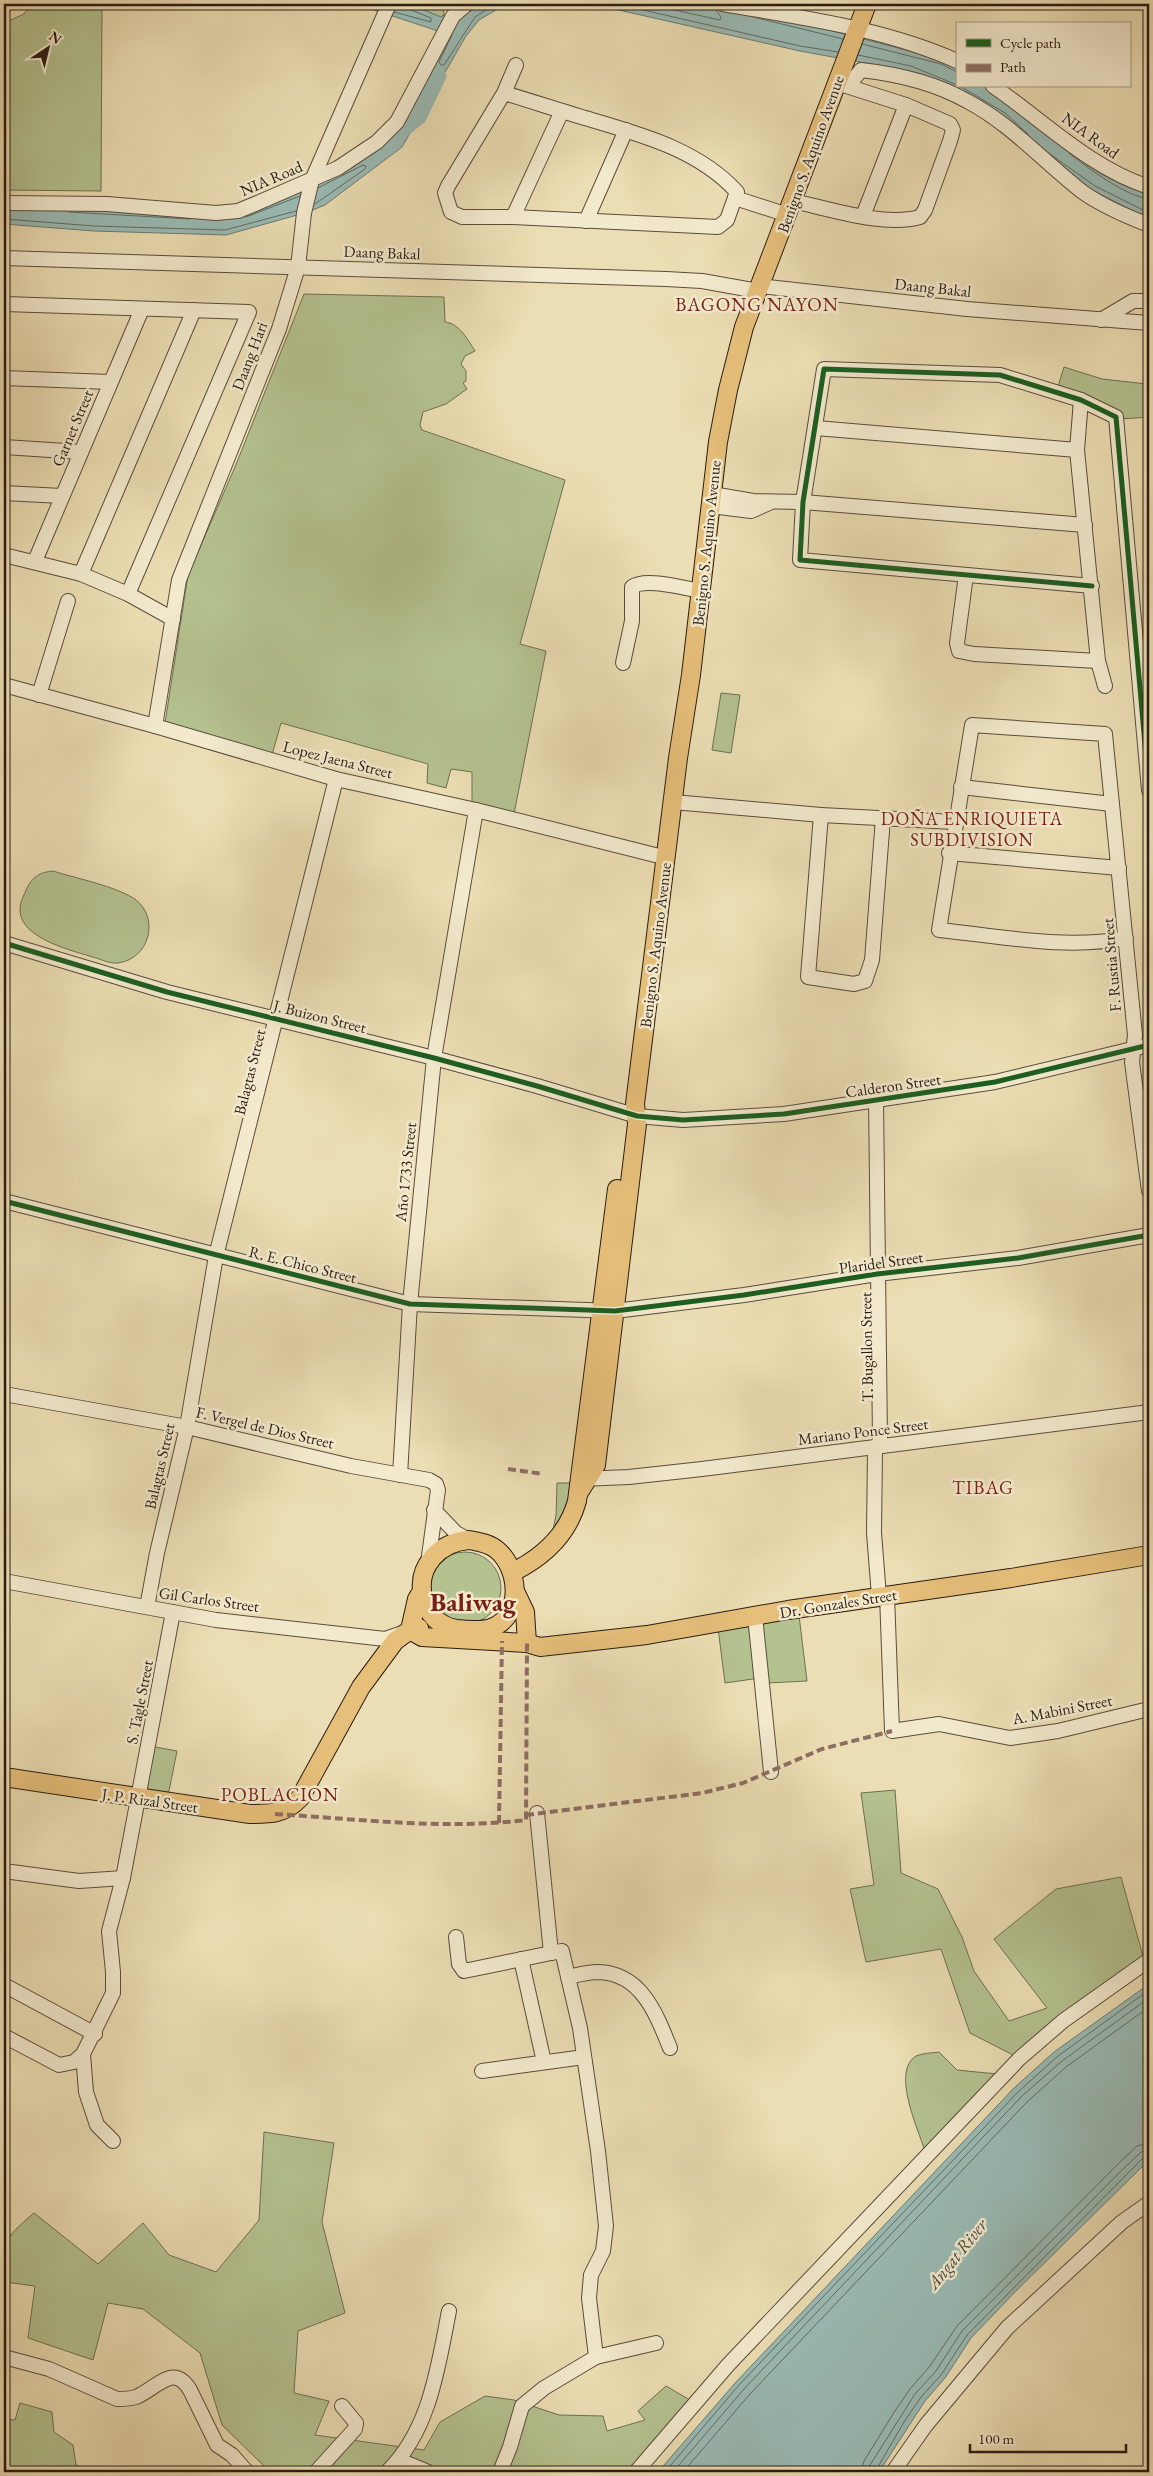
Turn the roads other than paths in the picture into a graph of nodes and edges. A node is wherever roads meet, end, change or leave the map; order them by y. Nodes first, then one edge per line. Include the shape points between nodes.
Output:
1 (467, 4) edge
2 (723, 4) edge
3 (867, 4) edge
4 (387, 8) edge
5 (857, 31) junction
6 (956, 61) edge
7 (516, 65) dead end
8 (842, 79) junction
9 (996, 88) edge
10 (504, 93) junction
11 (906, 105) junction
12 (562, 111) junction
13 (626, 130) junction
14 (312, 180) junction
15 (1149, 187) edge
16 (735, 198) junction
17 (4, 203) edge
18 (791, 208) junction
19 (863, 216) junction
20 (513, 217) junction
21 (586, 221) junction
22 (1149, 225) edge
23 (4, 258) edge
24 (298, 267) junction
25 (759, 288) junction
26 (1149, 301) edge
27 (4, 304) edge
28 (142, 309) junction
29 (194, 310) junction
30 (1101, 320) junction
31 (1149, 323) edge
32 (4, 378) edge
33 (110, 382) junction
34 (1081, 400) junction
35 (816, 428) junction
36 (4, 448) edge
37 (1077, 450) junction
38 (81, 452) junction
39 (4, 493) edge
40 (62, 496) junction
41 (711, 500) junction
42 (803, 502) junction
43 (1085, 524) junction
44 (4, 555) edge
45 (35, 561) junction
46 (81, 574) junction
47 (966, 575) junction
48 (1092, 586) junction
49 (700, 591) junction
50 (128, 594) junction
51 (68, 601) dead end
52 (173, 619) junction
53 (1098, 661) junction
54 (622, 663) dead end
55 (4, 685) edge
56 (1105, 686) dead end
57 (39, 695) junction
58 (155, 726) junction
59 (336, 779) junction
60 (961, 787) junction
61 (1149, 790) edge
62 (673, 802) junction
63 (1112, 804) junction
64 (476, 810) junction
65 (821, 815) junction
66 (883, 818) junction
67 (955, 822) junction
68 (950, 853) junction
69 (667, 858) junction
70 (1118, 868) junction
71 (1126, 938) junction
72 (4, 943) edge
73 (275, 1017) junction
74 (1149, 1045) edge
75 (1134, 1050) junction
76 (434, 1058) junction
77 (876, 1099) junction
78 (634, 1112) junction
79 (1149, 1191) edge
80 (4, 1201) edge
81 (1149, 1235) edge
82 (216, 1256) junction
83 (877, 1274) junction
84 (410, 1304) junction
85 (608, 1310) junction
86 (4, 1394) edge
87 (1149, 1412) edge
88 (187, 1426) junction
89 (878, 1445) junction
90 (400, 1476) junction
91 (582, 1484) junction
92 (434, 1510) junction
93 (469, 1540) junction
94 (1149, 1555) edge
95 (428, 1563) junction
96 (513, 1572) junction
97 (4, 1581) edge
98 (422, 1591) junction
99 (515, 1591) junction
100 (883, 1596) junction
101 (147, 1608) junction
102 (173, 1612) junction
103 (755, 1616) junction
104 (450, 1628) junction
105 (410, 1630) junction
106 (527, 1643) junction
107 (1149, 1709) edge
108 (892, 1731) joint
109 (771, 1772) dead end
110 (4, 1777) edge
111 (138, 1798) junction
112 (537, 1813) dead end
113 (4, 1871) edge
114 (123, 1878) junction
115 (456, 1937) dead end
116 (551, 1953) junction
117 (521, 1960) junction
118 (1149, 1960) edge
119 (568, 1977) junction
120 (4, 1985) edge
121 (95, 2034) junction
122 (4, 2036) edge
123 (670, 2048) dead end
124 (83, 2054) junction
125 (584, 2057) junction
126 (544, 2062) junction
127 (482, 2071) dead end
128 (113, 2141) dead end
129 (1149, 2203) edge
130 (449, 2311) dead end
131 (656, 2343) dead end
132 (4, 2357) edge
133 (596, 2357) junction
134 (342, 2406) dead end
135 (399, 2460) junction
136 (247, 2472) edge
137 (316, 2472) edge
138 (387, 2472) edge
139 (428, 2472) edge
140 (500, 2472) edge
141 (636, 2472) edge
142 (894, 2472) edge

1 - 14 street, NIA Road via 450,23 397,122 377,142 338,168
2 - 5 street
3 - 5 main road, Benigno S. Aquino Avenue
4 - 14 street, Daang Hari
5 - 6 street via 933,51
5 - 8 main road, Benigno S. Aquino Avenue
7 - 10 street
8 - 11 street
8 - 18 main road, Benigno S. Aquino Avenue
8 - 22 street via 862,70 944,89 997,120 1086,194
9 - 15 street, NIA Road via 1098,163
10 - 12 street
10 - 20 street via 445,193 451,212 462,217
11 - 19 street
11 - 19 street via 944,120 953,130 925,210 920,217 913,218
12 - 13 street
12 - 20 street
13 - 16 street via 678,149 713,169 737,192
13 - 21 street
14 - 17 street, NIA Road via 238,211 216,213 107,204
14 - 24 street, Daang Hari via 304,213
16 - 18 street
16 - 21 street via 727,220 718,227
18 - 19 street
18 - 25 main road, Benigno S. Aquino Avenue
20 - 21 street
23 - 24 street, Daang Bakal
24 - 25 street, Daang Bakal via 666,278
24 - 52 street, Daang Hari via 279,329 179,580
25 - 30 street, Daang Bakal
25 - 41 main road, Benigno S. Aquino Avenue via 744,327 728,390
26 - 30 street via 1133,301
27 - 28 street
28 - 29 street
28 - 33 street, Garnet Street
29 - 46 street
29 - 50 street via 249,312
30 - 31 street, Daang Bakal
32 - 33 street
33 - 38 street, Garnet Street
34 - 35 street via 1000,375 824,368
34 - 37 street
34 - 61 street via 1116,417
35 - 37 street
35 - 42 street
36 - 38 street
37 - 43 street
38 - 40 street, Garnet Street
39 - 40 street
40 - 45 street, Garnet Street
41 - 42 street
41 - 49 main road, Benigno S. Aquino Avenue
42 - 43 street
42 - 47 street via 800,560
43 - 48 street
44 - 45 street
45 - 46 street
46 - 50 street
47 - 48 street
47 - 53 street via 957,643 959,651 964,654
48 - 53 street
49 - 54 street via 648,582 632,587 632,622
49 - 62 main road, Benigno S. Aquino Avenue
50 - 52 street
51 - 57 street
52 - 58 street, Daang Hari
53 - 56 street
55 - 57 street, Lopez Jaena Street
57 - 58 street, Lopez Jaena Street
58 - 59 street, Lopez Jaena Street
59 - 64 street, Lopez Jaena Street
59 - 73 street, Balagtas Street
60 - 63 street
60 - 63 street, F. Rustia Street via 972,725 1105,734
60 - 67 street
62 - 65 street
62 - 69 main road, Benigno S. Aquino Avenue
63 - 70 street, F. Rustia Street
64 - 69 street, Lopez Jaena Street
64 - 76 street, Año 1733 Street
65 - 66 street
65 - 66 street via 808,977 854,984 865,981 872,960
66 - 67 street
67 - 68 street
68 - 70 street
68 - 71 street via 939,930 1036,940 1088,942
69 - 78 main road, Benigno S. Aquino Avenue
70 - 71 street, F. Rustia Street
71 - 75 street, F. Rustia Street
72 - 73 street, J. Buizon Street via 167,992
73 - 76 street, J. Buizon Street
73 - 82 street, Balagtas Street
74 - 75 street, Calderon Street
75 - 77 street, Calderon Street via 978,1085
75 - 79 street, F. Rustia Street via 1132,1062
76 - 78 street, J. Buizon Street
76 - 84 street, Año 1733 Street
77 - 78 street, Calderon Street via 784,1114 683,1120
77 - 83 street, T. Bugallon Street
78 - 85 main road, Benigno S. Aquino Avenue via 626,1123
80 - 82 street, R. E. Chico Street
81 - 83 street, Plaridel Street via 1018,1258
82 - 84 street, R. E. Chico Street
82 - 88 street, Balagtas Street
83 - 85 street, Plaridel Street via 744,1296
83 - 89 street, T. Bugallon Street
84 - 85 street, R. E. Chico Street
84 - 90 street, Año 1733 Street
85 - 91 main road, Benigno S. Aquino Avenue
86 - 88 street, F. Vergel de Dios Street
87 - 89 street, Mariano Ponce Street
88 - 90 street, F. Vergel de Dios Street
88 - 101 street, Balagtas Street
89 - 91 street, Mariano Ponce Street
89 - 100 street, T. Bugallon Street via 875,1452 874,1533
90 - 92 street via 436,1484
91 - 96 main road, Benigno S. Aquino Avenue via 574,1514 562,1535 534,1561
92 - 93 street via 456,1533
92 - 95 street
93 - 95 main road via 443,1547
93 - 96 main road via 483,1542 498,1551
94 - 100 main road, Dr. Gonzales Street
95 - 98 main road
96 - 99 main road
97 - 101 street, Gil Carlos Street
98 - 104 main road via 432,1615
98 - 105 main road
99 - 104 main road via 510,1611 494,1626 479,1630
99 - 106 main road via 525,1612
100 - 103 main road, Dr. Gonzales Street
100 - 108 street, T. Bugallon Street
101 - 102 street, Gil Carlos Street
102 - 105 street, Gil Carlos Street via 216,1620 385,1639
102 - 111 street, S. Tagle Street
103 - 106 main road, Dr. Gonzales Street via 594,1642 540,1647
103 - 109 street
104 - 105 main road
105 - 106 main road, Dr. Gonzales Street via 422,1637
105 - 111 main road, J. P. Rizal Street via 395,1641 361,1687 300,1798 285,1810 275,1814 250,1814
107 - 108 street, A. Mabini Street via 1058,1731 1010,1738 939,1724
110 - 111 main road, J. P. Rizal Street
111 - 114 street, S. Tagle Street
112 - 116 street
113 - 114 street via 79,1881
114 - 121 street, S. Tagle Street via 109,1931 113,1993
115 - 117 street via 459,1964 464,1971
116 - 117 street
116 - 119 street via 562,1951
117 - 126 street
118 - 141 street via 1063,2021 1019,2059 728,2365
119 - 123 street via 597,1972 617,1974 642,1991 656,2012
119 - 125 street
120 - 121 street
121 - 124 street, S. Tagle Street
122 - 124 street via 59,2065 74,2062
124 - 128 street via 86,2092 97,2126
125 - 126 street
125 - 133 street via 606,2226 603,2251 591,2275 589,2298
126 - 127 street
129 - 142 street via 1122,2222 1007,2328 926,2425
130 - 135 street via 434,2391
131 - 133 street
132 - 136 street via 49,2369 117,2399 138,2396 165,2379 179,2379 186,2383 217,2444
133 - 140 street via 544,2388 522,2406
134 - 137 street via 356,2423 355,2428
135 - 138 street
135 - 139 street

